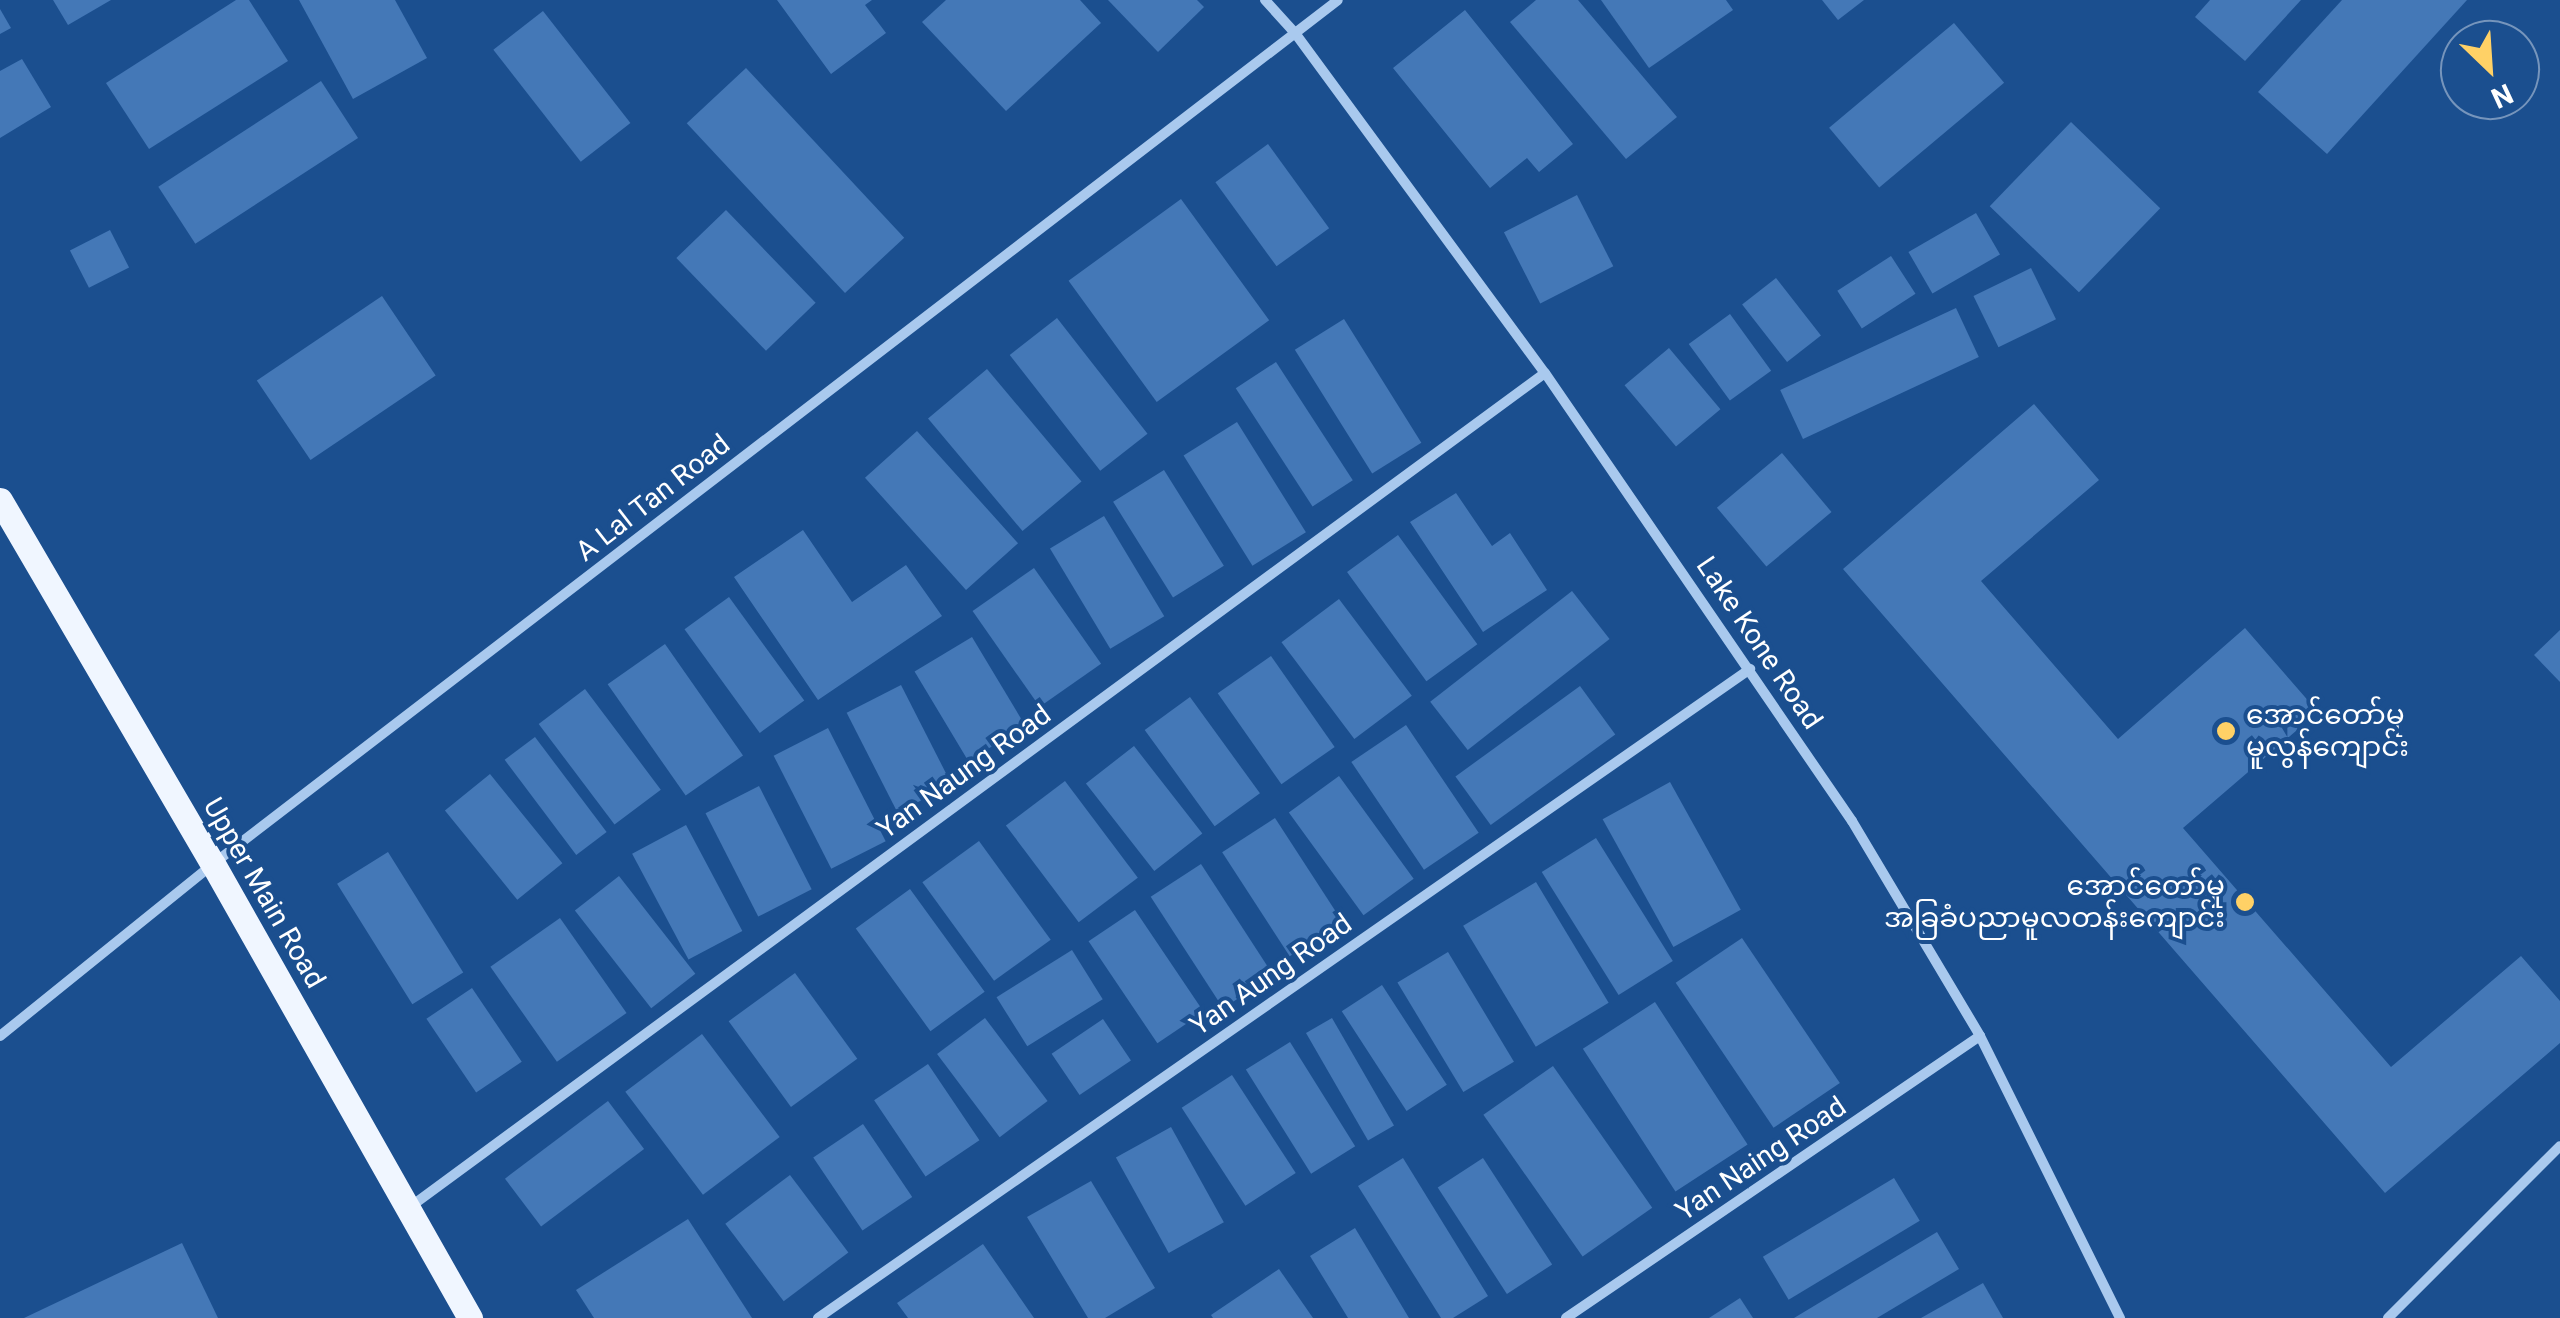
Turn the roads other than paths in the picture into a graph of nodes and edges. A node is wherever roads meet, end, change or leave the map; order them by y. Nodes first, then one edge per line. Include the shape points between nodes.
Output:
1 (1264, 0) edge
2 (1338, 0) edge
3 (1295, 34) junction
4 (1545, 372) junction
5 (0, 500) edge
6 (1750, 669) junction
7 (213, 864) junction
8 (0, 1036) edge
9 (1980, 1036) junction
10 (2560, 1146) edge
11 (409, 1208) junction
12 (470, 1318) edge
13 (818, 1318) edge
14 (1566, 1318) edge
15 (2120, 1318) edge
16 (2388, 1318) edge

1 - 3 street, Lake Kone Road
2 - 3 street, A Lal Tan Road
3 - 4 street, Lake Kone Road
3 - 7 street, A Lal Tan Road
4 - 6 street, Lake Kone Road
4 - 11 street, Yan Naung Road
5 - 7 main road, Upper Main Road
6 - 9 street, Lake Kone Road via 1852,821
6 - 13 street, Yan Aung Road
7 - 8 street, A Lal Tan Road
7 - 11 main road, Upper Main Road
9 - 14 street, Yan Naing Road
9 - 15 street, Lake Kone Road
10 - 16 street
11 - 12 main road, Upper Main Road

